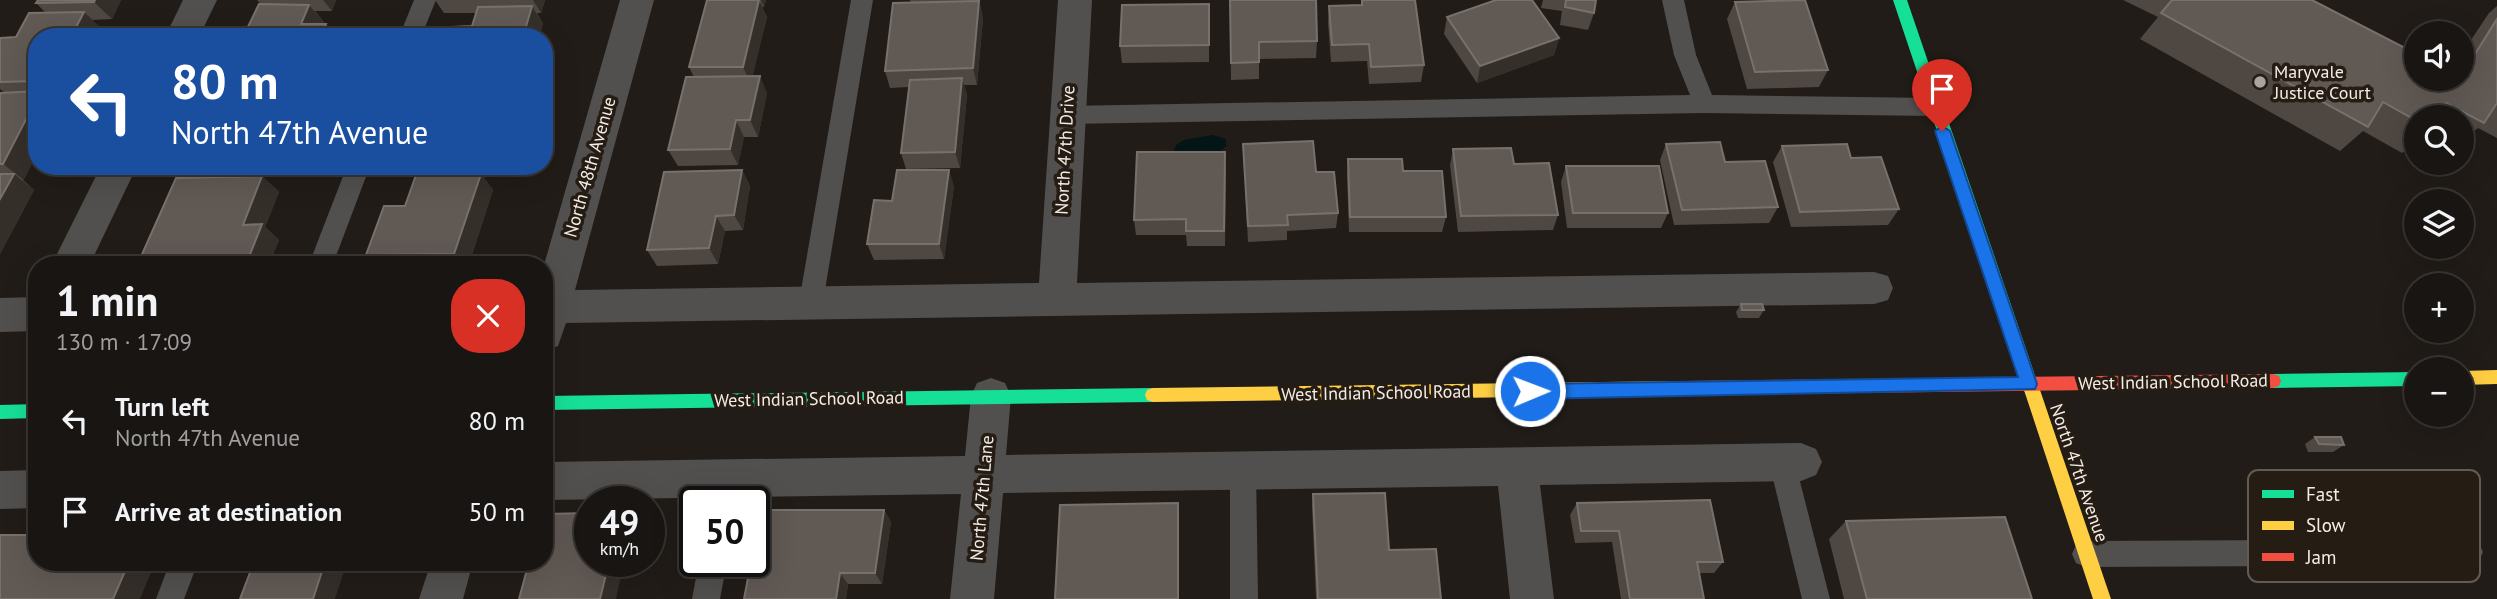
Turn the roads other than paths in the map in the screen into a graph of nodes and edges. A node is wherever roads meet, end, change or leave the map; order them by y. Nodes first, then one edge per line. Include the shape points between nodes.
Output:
1 (200, 0) edge
2 (425, 0) edge
3 (637, 0) edge
4 (862, 0) edge
5 (1075, 0) edge
6 (1673, 0) edge
7 (1900, 0) edge
8 (186, 28) edge
9 (414, 28) edge
10 (1704, 104) junction
11 (1934, 107) junction
12 (1066, 115) junction
13 (115, 175) edge
14 (356, 175) edge
15 (75, 256) edge
16 (324, 256) edge
17 (1874, 288) dead end
18 (553, 295) edge
19 (1057, 300) junction
20 (811, 302) junction
21 (28, 314) edge
22 (0, 315) edge
23 (553, 316) edge
24 (2497, 377) edge
25 (2474, 378) edge
26 (2404, 379) edge
27 (2029, 384) junction
28 (991, 396) junction
29 (553, 403) edge
30 (28, 411) edge
31 (0, 412) edge
32 (1791, 462) joint
33 (1517, 466) junction
34 (1243, 470) junction
35 (984, 474) junction
36 (553, 481) edge
37 (770, 487) edge
38 (679, 488) edge
39 (28, 489) edge
40 (0, 490) edge
41 (2248, 553) edge
42 (2086, 554) junction
43 (181, 571) edge
44 (449, 571) edge
45 (710, 577) edge
46 (170, 599) edge
47 (441, 599) edge
48 (706, 599) edge
49 (972, 599) edge
50 (1244, 599) edge
51 (1532, 599) edge
52 (1816, 599) edge
53 (2102, 599) edge

1 - 8 street
2 - 9 lane
3 - 18 street, North 48th Avenue
4 - 20 lane
5 - 12 street, North 47th Drive
6 - 10 lane via 1685,55
7 - 11 main road, North 47th Avenue
10 - 11 lane
10 - 12 lane
11 - 27 main road, North 47th Avenue
12 - 19 street, North 47th Drive
13 - 15 street
14 - 16 lane
17 - 19 street
19 - 20 street
20 - 23 street
21 - 22 street
24 - 25 main road
26 - 27 main road, West Indian School Road
27 - 28 main road, West Indian School Road
27 - 42 main road, North 47th Avenue
28 - 29 main road, West Indian School Road
28 - 35 street, North 47th Lane
30 - 31 main road
32 - 33 street
32 - 52 lane
33 - 34 street
33 - 51 street
34 - 35 street
34 - 50 lane
35 - 37 street
35 - 49 street, North 47th Lane
36 - 38 street
39 - 40 street
41 - 42 lane
42 - 53 main road, North 47th Avenue
43 - 46 lane
44 - 47 street
45 - 48 lane

